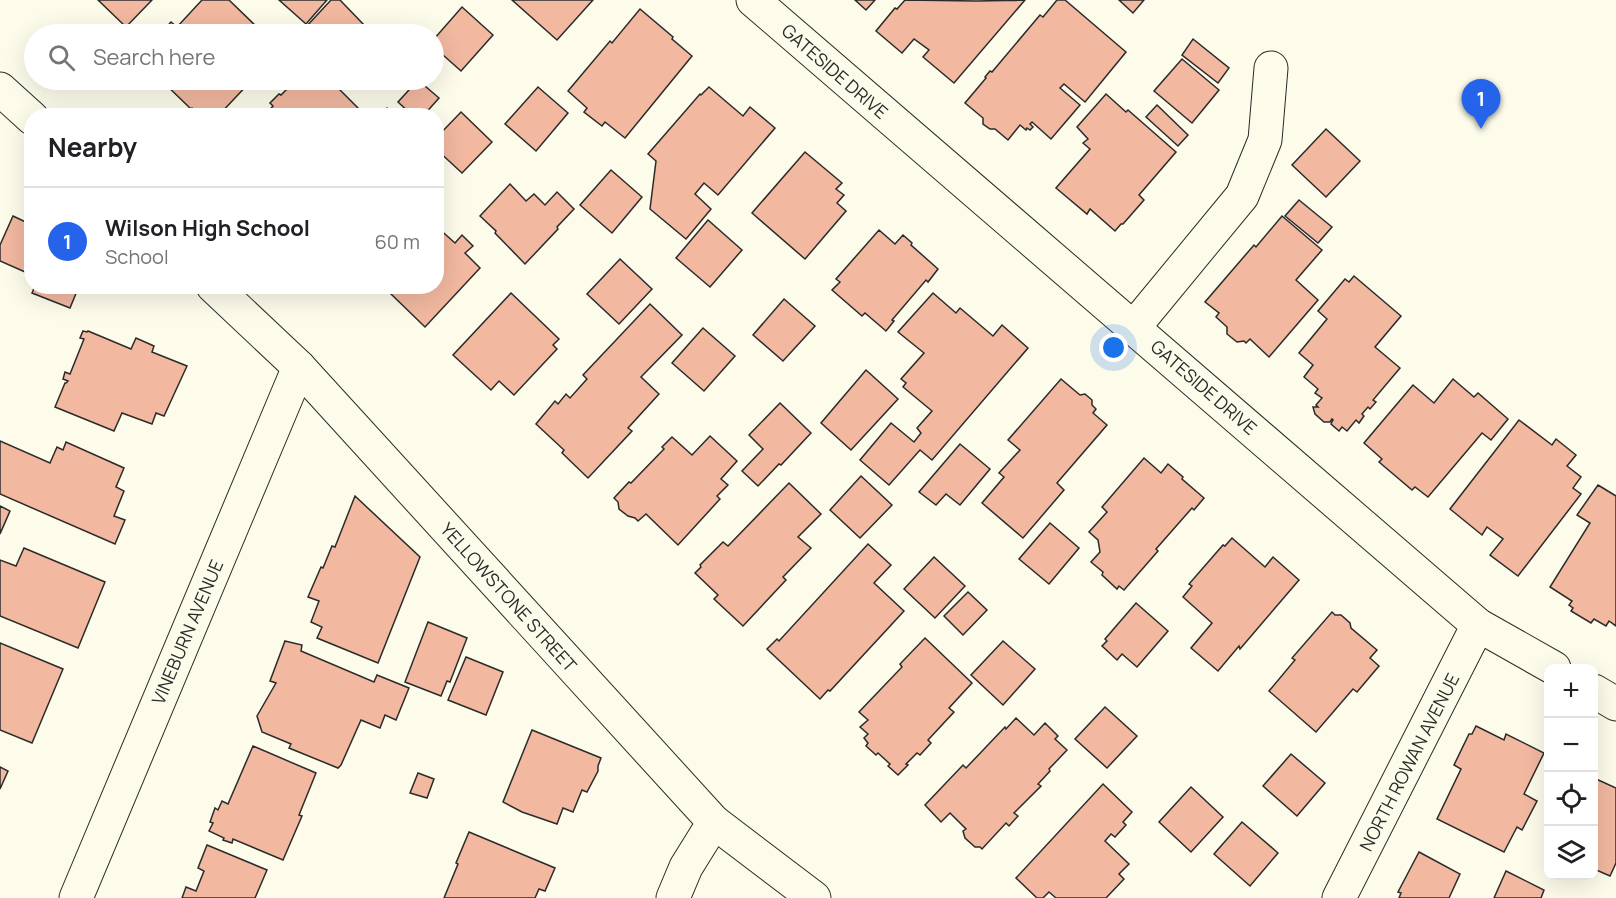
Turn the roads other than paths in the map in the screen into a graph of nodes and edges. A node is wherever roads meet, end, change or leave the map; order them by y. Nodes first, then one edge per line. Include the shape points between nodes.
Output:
1 (753, 0) edge
2 (1271, 68) dead end
3 (0, 89) edge
4 (24, 111) edge
5 (221, 294) edge
6 (1134, 327) junction
7 (299, 367) junction
8 (1478, 625) junction
9 (1545, 664) edge
10 (1598, 694) edge
11 (1616, 704) edge
12 (714, 822) junction
13 (76, 898) edge
14 (673, 898) edge
15 (814, 898) edge
16 (1339, 898) edge

1 - 6 street, GATESIDE DRIVE
2 - 6 street via 1265,140 1242,196
3 - 4 street
5 - 7 street, YELLOWSTONE STREET
6 - 8 street, GATESIDE DRIVE
7 - 12 street, YELLOWSTONE STREET
7 - 13 street, VINEBURN AVENUE
8 - 9 street, GATESIDE DRIVE
8 - 16 street, NORTH ROWAN AVENUE
10 - 11 street
12 - 14 street via 686,867
12 - 15 street, YELLOWSTONE STREET

